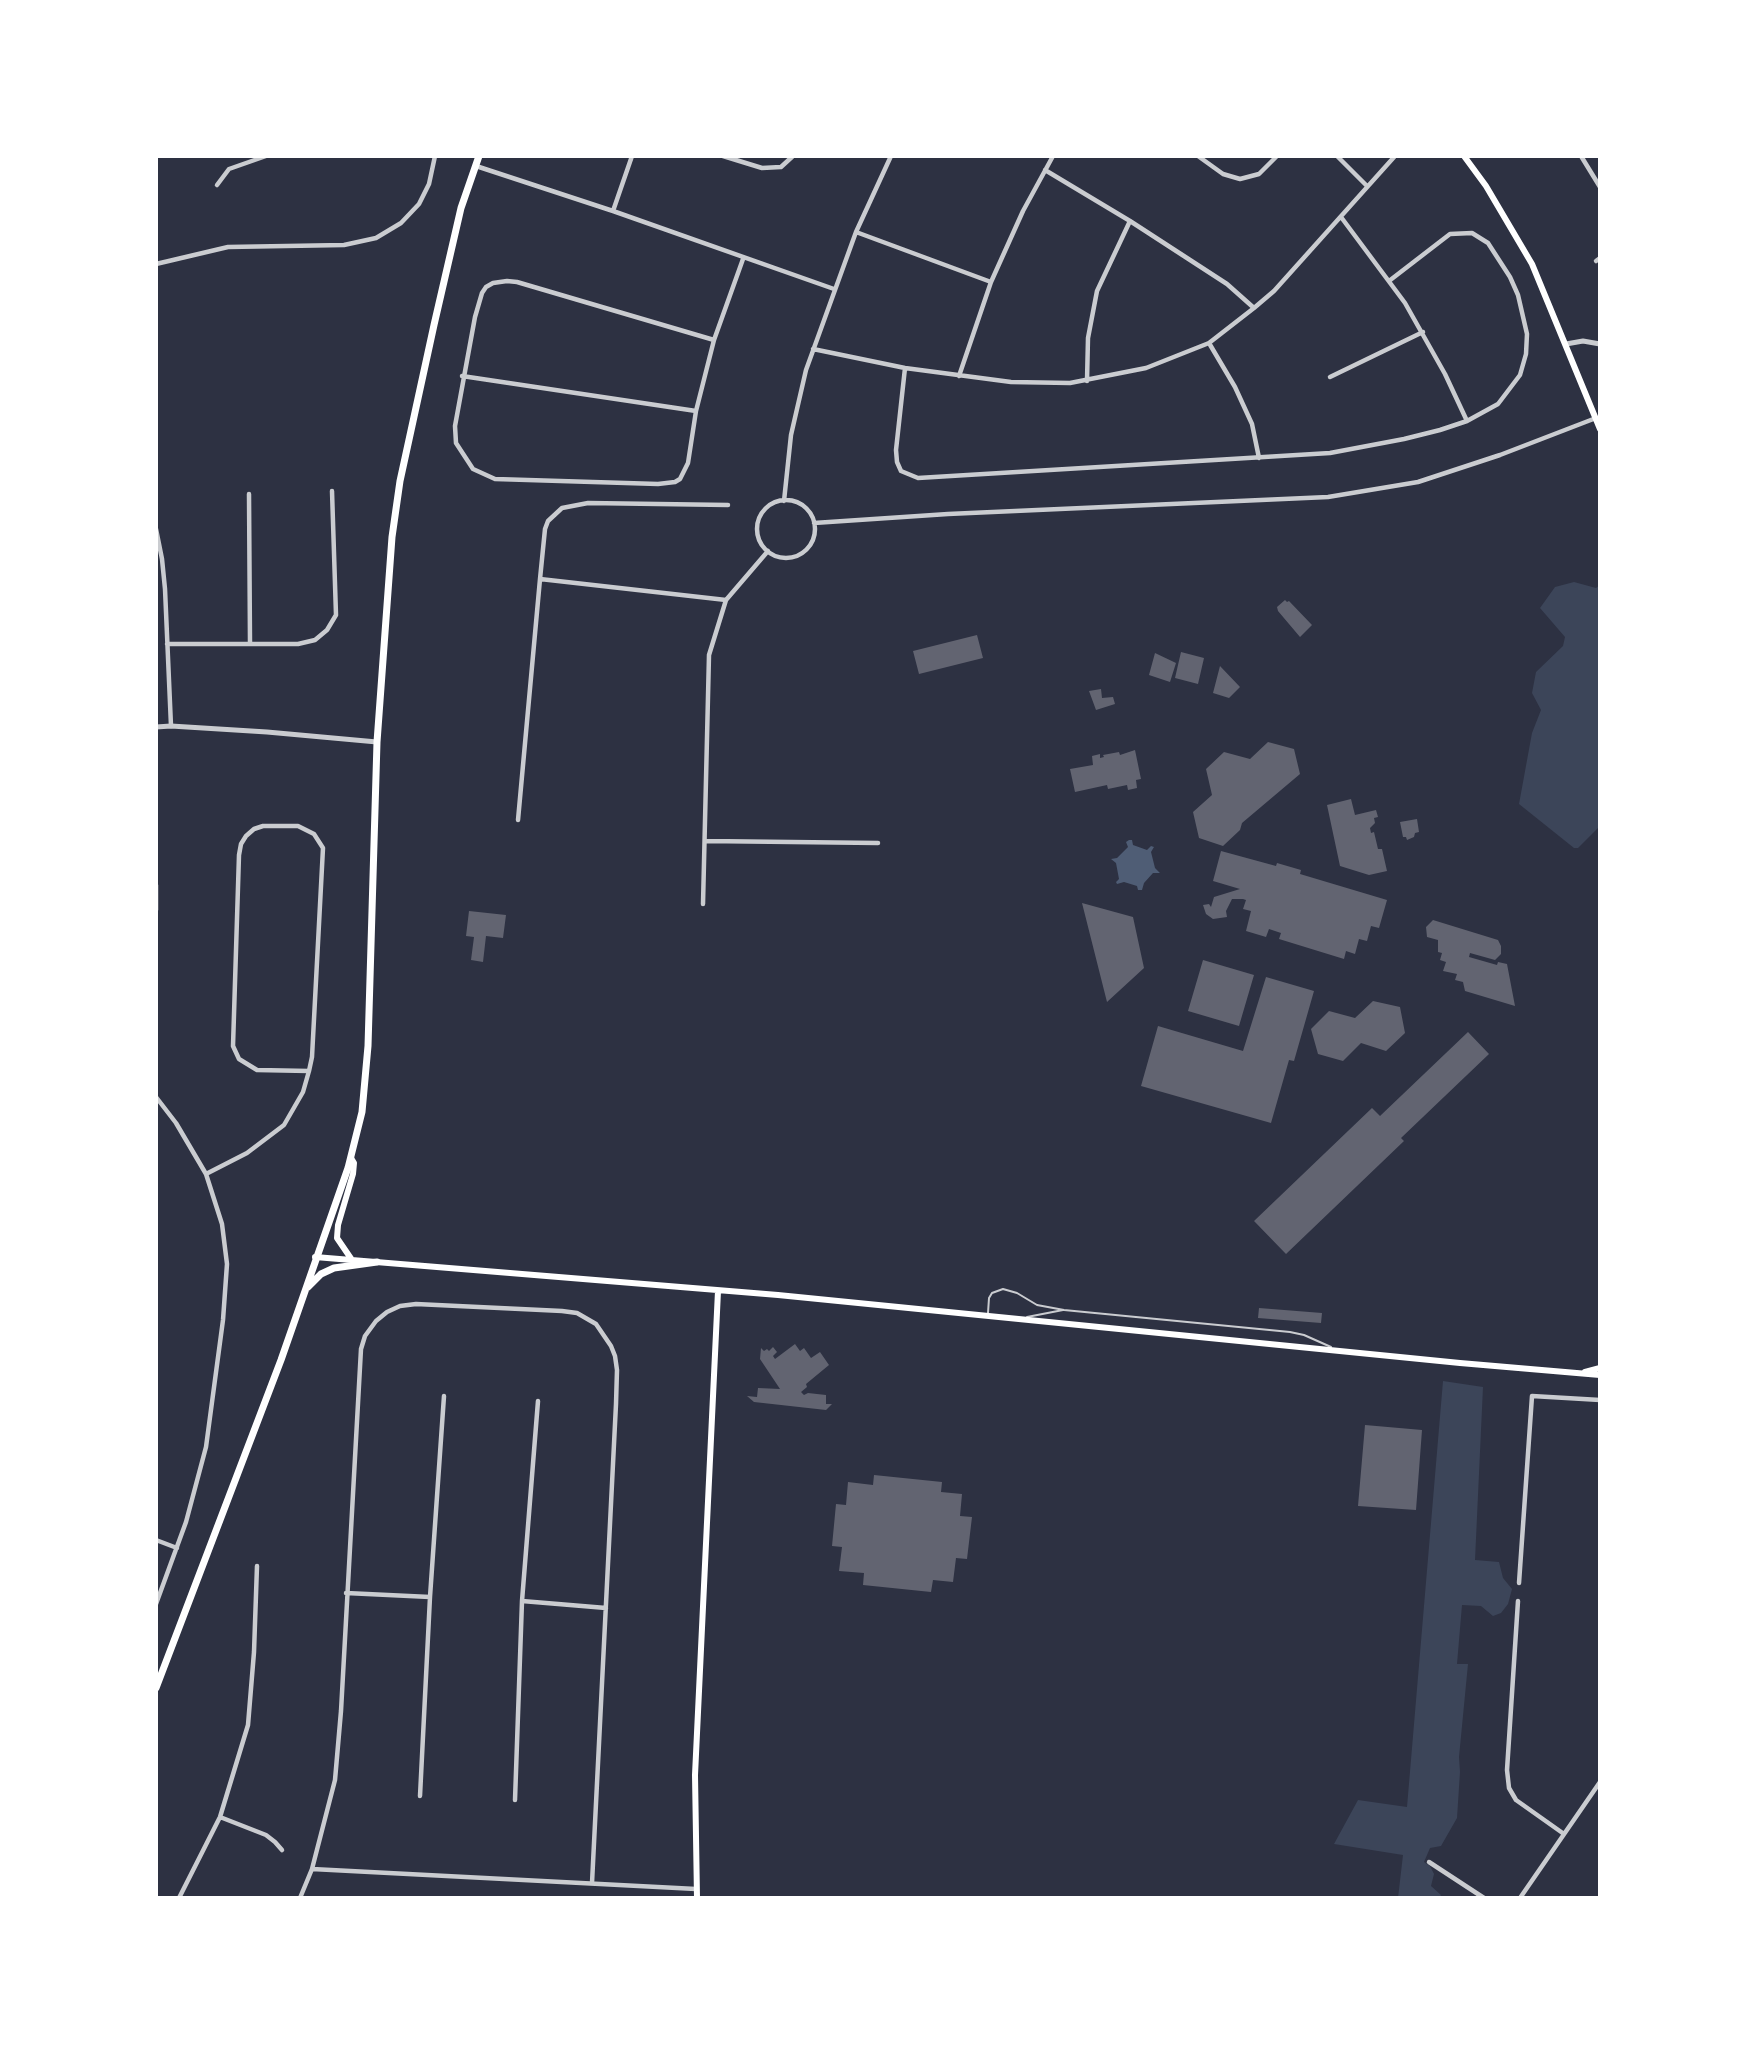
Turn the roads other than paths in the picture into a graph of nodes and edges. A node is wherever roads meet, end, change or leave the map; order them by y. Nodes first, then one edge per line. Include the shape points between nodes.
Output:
1 (265, 156) edge
2 (435, 156) edge
3 (479, 156) edge
4 (632, 156) edge
5 (723, 156) edge
6 (793, 156) edge
7 (891, 156) edge
8 (1054, 156) edge
9 (1198, 156) edge
10 (1277, 156) edge
11 (1337, 156) edge
12 (1395, 156) edge
13 (1464, 156) edge
14 (1582, 156) edge
15 (475, 166) junction
16 (1045, 170) junction
17 (217, 185) dead end
18 (1367, 186) junction
19 (1600, 187) edge
20 (613, 211) junction
21 (1341, 217) junction
22 (1130, 221) junction
23 (856, 232) junction
24 (743, 259) junction
25 (156, 264) edge
26 (1390, 281) junction
27 (992, 282) junction
28 (834, 289) junction
29 (1254, 308) junction
30 (1423, 332) junction
31 (714, 340) junction
32 (1209, 343) junction
33 (1566, 344) junction
34 (1600, 344) edge
35 (813, 348) junction
36 (905, 368) junction
37 (462, 376) junction
38 (959, 376) junction
39 (1330, 377) dead end
40 (1087, 381) junction
41 (696, 411) junction
42 (1596, 418) junction
43 (1466, 421) junction
44 (1600, 429) edge
45 (1259, 458) junction
46 (332, 491) dead end
47 (249, 494) dead end
48 (784, 500) junction
49 (728, 505) dead end
50 (814, 523) junction
51 (156, 529) edge
52 (768, 551) junction
53 (540, 579) junction
54 (726, 600) junction
55 (250, 643) junction
56 (167, 644) junction
57 (171, 726) junction
58 (156, 727) edge
59 (377, 742) junction
60 (518, 820) dead end
61 (705, 841) junction
62 (878, 843) dead end
63 (156, 885) edge
64 (703, 904) dead end
65 (156, 910) edge
66 (309, 1071) junction
67 (156, 1097) edge
68 (351, 1158) junction
69 (206, 1174) junction
70 (316, 1257) junction
71 (352, 1260) junction
72 (377, 1262) junction
73 (304, 1291) junction
74 (718, 1291) junction
75 (1064, 1310) junction
76 (988, 1316) junction
77 (1014, 1319) junction
78 (1338, 1350) junction
79 (1600, 1368) edge
80 (1579, 1373) junction
81 (1600, 1375) edge
82 (444, 1396) dead end
83 (1600, 1400) edge
84 (538, 1401) dead end
85 (156, 1539) edge
86 (177, 1548) junction
87 (257, 1566) dead end
88 (1519, 1583) dead end
89 (346, 1593) junction
90 (430, 1597) junction
91 (522, 1601) junction
92 (1518, 1601) dead end
93 (156, 1604) edge
94 (606, 1608) junction
95 (156, 1688) edge
96 (1600, 1782) edge
97 (420, 1796) dead end
98 (515, 1800) dead end
99 (220, 1816) junction
100 (1564, 1835) junction
101 (282, 1850) dead end
102 (1429, 1862) dead end
103 (312, 1869) junction
104 (592, 1883) junction
105 (696, 1889) junction
106 (179, 1898) edge
107 (300, 1898) edge
108 (697, 1898) edge
109 (1484, 1898) edge
110 (1520, 1898) edge

1 - 17 street via 229,169
2 - 25 street via 419,204 401,223 376,238 344,245 228,247
3 - 15 main road
4 - 20 street
5 - 6 street via 752,167 781,167
7 - 23 street
8 - 16 street
9 - 10 street via 1223,174 1240,179 1259,174
11 - 18 street
12 - 18 street
13 - 33 main road via 1531,264
14 - 19 street
15 - 20 street
15 - 59 main road via 433,325 400,481
16 - 22 street
16 - 27 street
18 - 21 street
20 - 24 street
21 - 26 street
21 - 29 street
22 - 29 street via 1227,284
22 - 40 street via 1097,291 1088,338
23 - 27 street
23 - 28 street
24 - 28 street
24 - 31 street
26 - 30 street
26 - 43 street via 1450,234 1466,232 1484,238 1510,277 1526,324 1524,365 1498,404
27 - 38 street
28 - 35 street
29 - 32 street
30 - 39 street
30 - 43 street
31 - 37 street via 517,282 499,282 486,287 479,300
31 - 41 street
32 - 40 street via 1146,368
32 - 45 street via 1252,424
33 - 34 street
33 - 42 main road
35 - 36 street
35 - 48 street via 791,435
36 - 38 street
36 - 45 street via 897,454 901,471 910,476
37 - 41 street
37 - 41 street via 454,426 456,443 473,469 505,480 668,484 680,479 688,463
38 - 40 street via 1012,382
42 - 44 main road
42 - 50 street via 1418,482 1328,497
43 - 45 street via 1373,446
46 - 55 street via 336,615 315,640
47 - 55 street
48 - 50 street via 800,504
48 - 52 street via 770,506 760,518 758,536
49 - 53 street via 588,503 562,508 545,529
50 - 52 street via 813,540 801,554 784,558
51 - 56 street
52 - 54 street
53 - 54 street
53 - 60 street
54 - 61 street via 709,655
55 - 56 street
56 - 57 street
57 - 58 street
57 - 59 street
59 - 68 main road via 368,1046 362,1112
61 - 62 street
61 - 64 street
63 - 65 street
66 - 66 street via 323,848 314,834 298,826 263,826 246,836 239,855 233,1046 239,1059 257,1070
66 - 69 street via 298,1105 284,1125 255,1148
67 - 69 street
68 - 70 main road
68 - 71 main road via 353,1174 337,1238
69 - 86 street via 222,1224 227,1287 206,1447
70 - 71 main road
70 - 73 main road
71 - 72 main road
72 - 73 main road via 334,1268
72 - 74 main road
73 - 95 main road
74 - 76 main road
74 - 105 main road via 695,1775
75 - 76 lane via 1003,1289 989,1298
75 - 77 lane
75 - 78 lane via 1297,1333
76 - 77 main road
77 - 78 main road
78 - 80 main road
79 - 80 main road
80 - 81 main road
82 - 90 street
83 - 88 street via 1532,1396
84 - 91 street
85 - 86 street
86 - 93 street
87 - 99 street via 248,1725
89 - 90 street
89 - 94 street via 361,1349 376,1321 400,1306 416,1304 562,1311 596,1324 611,1346 617,1370
89 - 103 street via 335,1780
90 - 97 street
91 - 94 street
91 - 98 street
92 - 100 street via 1509,1788 1516,1800
94 - 104 street
96 - 100 street
99 - 101 street via 265,1835
99 - 106 street
100 - 110 street
102 - 109 street
103 - 104 street
103 - 107 street
104 - 105 street
105 - 108 main road

